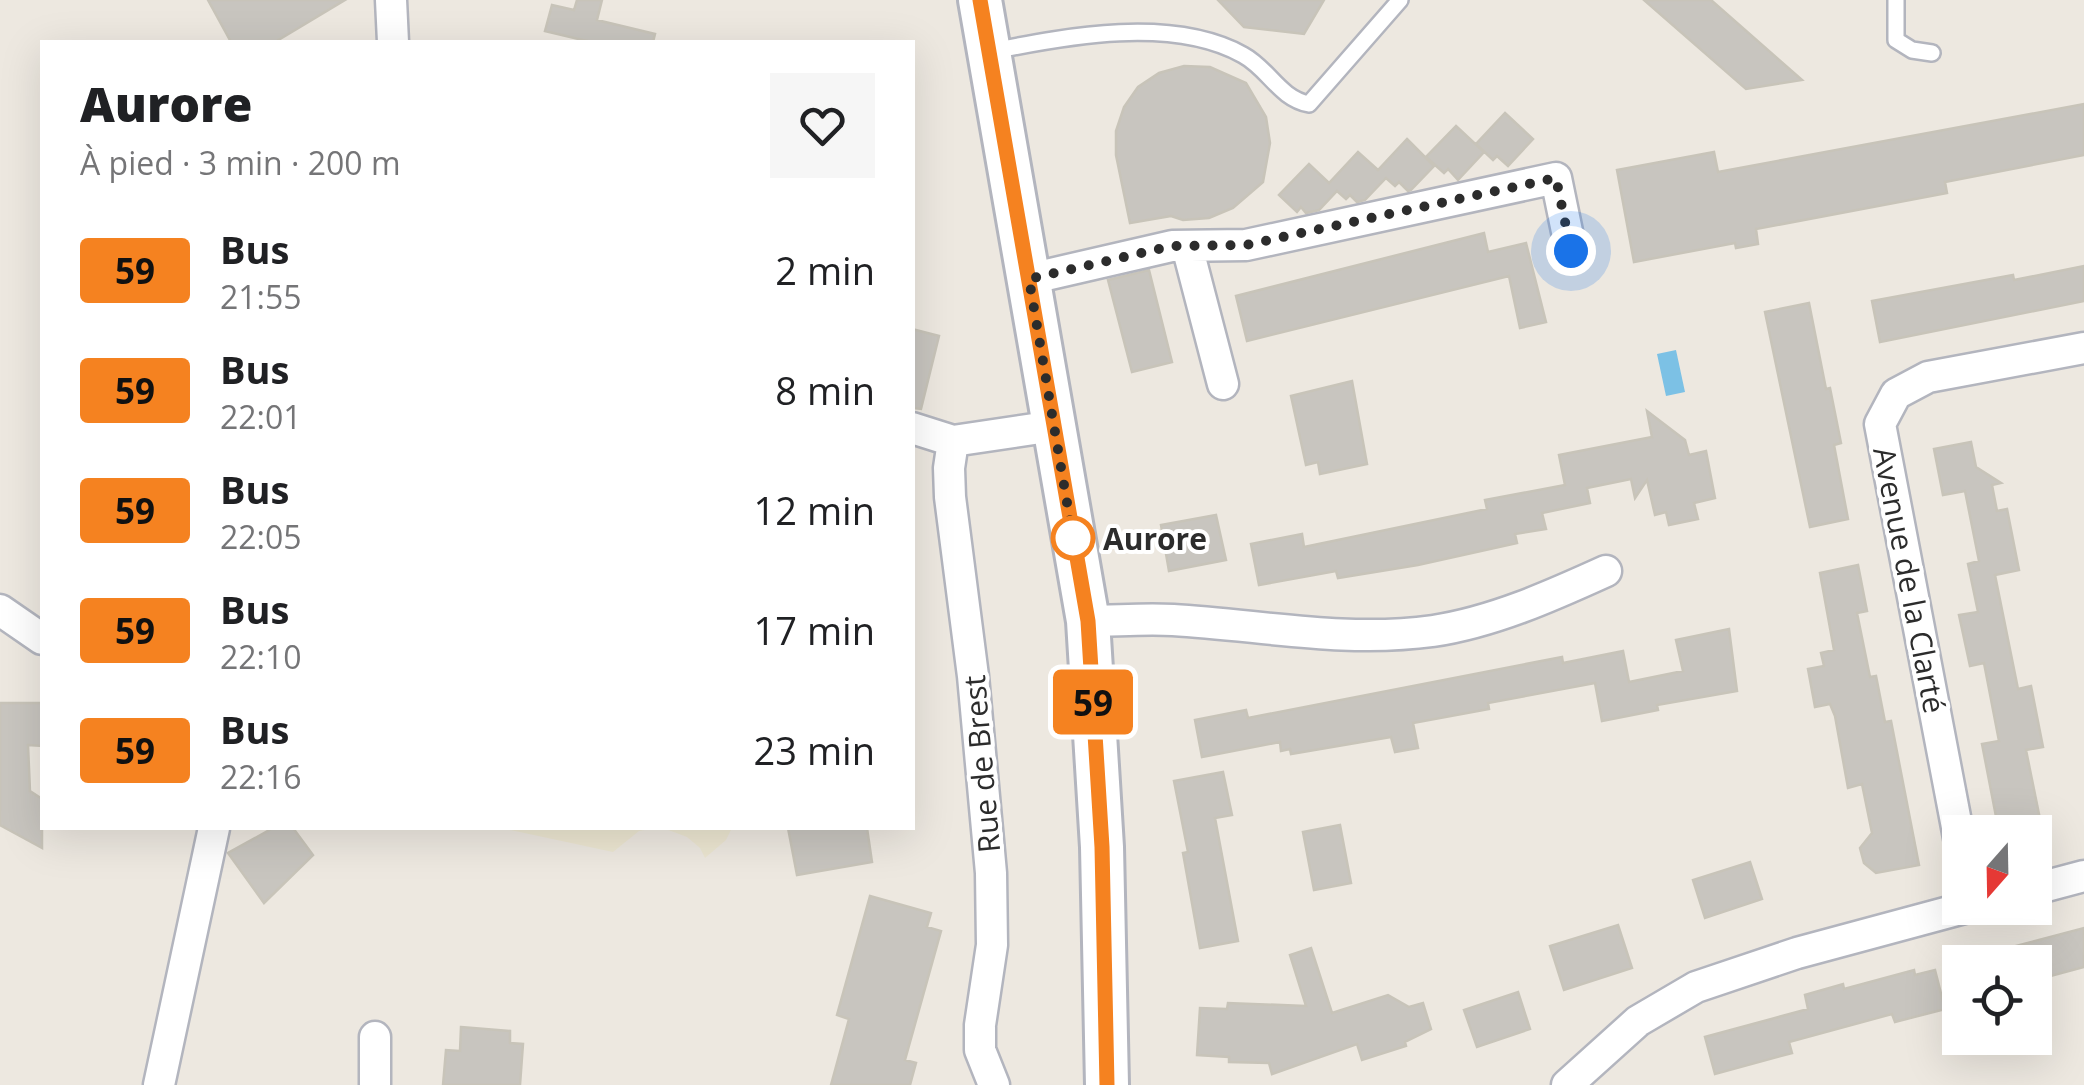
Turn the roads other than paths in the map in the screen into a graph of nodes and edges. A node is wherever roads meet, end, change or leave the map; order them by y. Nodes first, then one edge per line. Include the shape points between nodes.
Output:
1 (391, 0) edge
2 (980, 0) edge
3 (1400, 0) edge
4 (1896, 0) edge
5 (393, 40) edge
6 (989, 52) junction
7 (1932, 53) dead end
8 (1188, 246) junction
9 (1571, 251) dead end
10 (1029, 279) junction
11 (2084, 348) edge
12 (1224, 384) dead end
13 (1054, 426) junction
14 (915, 429) edge
15 (953, 441) junction
16 (1606, 571) dead end
17 (0, 610) edge
18 (1088, 621) junction
19 (40, 638) edge
20 (1954, 815) edge
21 (214, 830) edge
22 (2084, 876) edge
23 (2052, 884) edge
24 (1942, 914) edge
25 (375, 1037) dead end
26 (160, 1085) edge
27 (374, 1085) edge
28 (994, 1085) edge
29 (1107, 1085) edge
30 (1567, 1085) edge

1 - 5 street
2 - 6 street
3 - 6 lane via 1309,104 1292,101 1244,55 1199,39 1108,34
4 - 7 lane via 1896,40
6 - 10 street
8 - 9 street via 1246,245 1556,178
8 - 10 street
8 - 12 street
10 - 13 street
11 - 20 street, Avenue de la Clarté via 1928,378 1896,394 1880,424
13 - 15 street
13 - 18 street
14 - 15 street
15 - 28 street, Rue de Brest via 950,497 991,873 992,946 980,1050
16 - 18 street via 1494,616 1397,634
17 - 19 street
18 - 29 street
21 - 26 street
22 - 23 street
24 - 30 street via 1696,987 1638,1021
25 - 27 street

